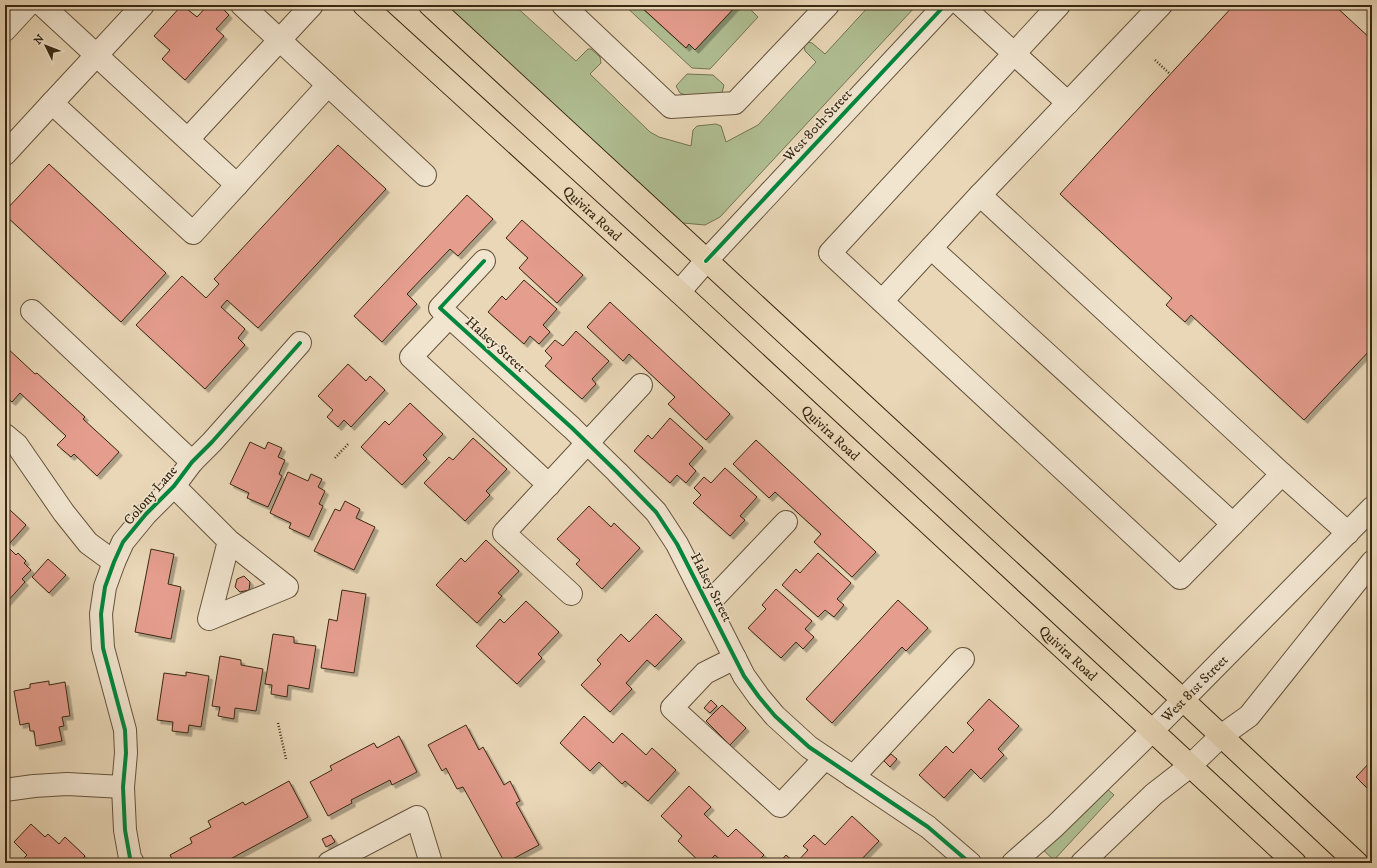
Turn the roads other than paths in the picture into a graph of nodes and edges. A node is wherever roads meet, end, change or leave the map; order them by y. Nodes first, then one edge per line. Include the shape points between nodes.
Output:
1 (28, 5) edge
2 (42, 5) edge
3 (142, 5) edge
4 (242, 5) edge
5 (312, 5) edge
6 (364, 5) edge
7 (430, 5) edge
8 (563, 5) edge
9 (828, 5) edge
10 (945, 5) edge
11 (961, 5) edge
12 (1059, 5) edge
13 (1161, 5) edge
14 (5, 30) edge
15 (279, 39) junction
16 (1013, 54) junction
17 (96, 55) junction
18 (328, 85) junction
19 (52, 104) junction
20 (1068, 104) junction
21 (188, 140) junction
22 (5, 154) edge
23 (425, 175) dead end
24 (237, 184) junction
25 (980, 195) junction
26 (931, 248) junction
27 (484, 261) dead end
28 (706, 261) junction
29 (678, 292) junction
30 (882, 301) junction
31 (32, 311) dead end
32 (445, 312) junction
33 (300, 343) dead end
34 (641, 385) dead end
35 (5, 435) edge
36 (588, 443) junction
37 (192, 462) junction
38 (1282, 474) junction
39 (548, 485) junction
40 (174, 486) junction
41 (1372, 508) edge
42 (786, 522) dead end
43 (1233, 524) junction
44 (1348, 533) junction
45 (229, 541) dead end
46 (114, 562) junction
47 (1372, 562) edge
48 (571, 594) dead end
49 (708, 604) junction
50 (735, 658) junction
51 (963, 659) dead end
52 (1183, 700) junction
53 (1153, 730) junction
54 (1222, 736) junction
55 (826, 758) junction
56 (1190, 766) junction
57 (853, 776) junction
58 (124, 787) junction
59 (5, 790) edge
60 (132, 863) edge
61 (329, 863) edge
62 (431, 863) edge
63 (970, 863) edge
64 (1013, 863) edge
65 (1082, 863) edge
66 (1295, 863) edge
67 (1357, 863) edge

1 - 14 street
2 - 17 street
3 - 17 street
4 - 15 street
5 - 15 street
6 - 29 main road, Quivira Road
7 - 28 main road
8 - 9 street via 671,107 735,103
10 - 28 street, West 80th Street
11 - 16 street
12 - 16 street
13 - 20 street
15 - 18 street
15 - 21 street
16 - 20 street
16 - 30 street via 830,253
17 - 19 street
17 - 21 street
18 - 23 street
18 - 24 street
19 - 22 street
19 - 24 street via 193,233
20 - 25 street
21 - 24 street
25 - 26 street
25 - 38 street
26 - 30 street
26 - 43 street
27 - 32 street
28 - 29 street, West 80th Street
28 - 52 main road
29 - 53 main road, Quivira Road
30 - 43 street via 1180,578
31 - 37 street
32 - 36 street, Halsey Street
32 - 39 street via 411,357
33 - 37 street, Colony Lane
34 - 36 street
35 - 46 street via 16,445 88,543
36 - 39 street
36 - 49 street, Halsey Street via 656,512 677,544
37 - 40 street, Colony Lane
38 - 43 street
38 - 44 street
39 - 48 street via 504,533
40 - 45 street
40 - 46 street, Colony Lane via 123,542
41 - 44 street, West 81st Street
42 - 49 street
44 - 52 street, West 81st Street
46 - 58 street, Colony Lane via 105,587 101,620 103,648 125,730
47 - 54 street via 1249,716
49 - 50 street, Halsey Street
50 - 55 street, Halsey Street via 758,697 775,716 809,747
50 - 55 street via 705,673 672,708 780,806
51 - 57 street
52 - 53 street, West 81st Street
52 - 54 main road
53 - 56 main road, Quivira Road
53 - 64 street, West 81st Street via 1056,826
54 - 56 street
54 - 67 main road
55 - 57 street, Halsey Street
56 - 65 street via 1154,794
56 - 66 main road, Quivira Road
57 - 63 street, Halsey Street via 928,828
58 - 59 street via 67,784
58 - 60 street, Colony Lane via 125,830
61 - 62 street via 417,818

